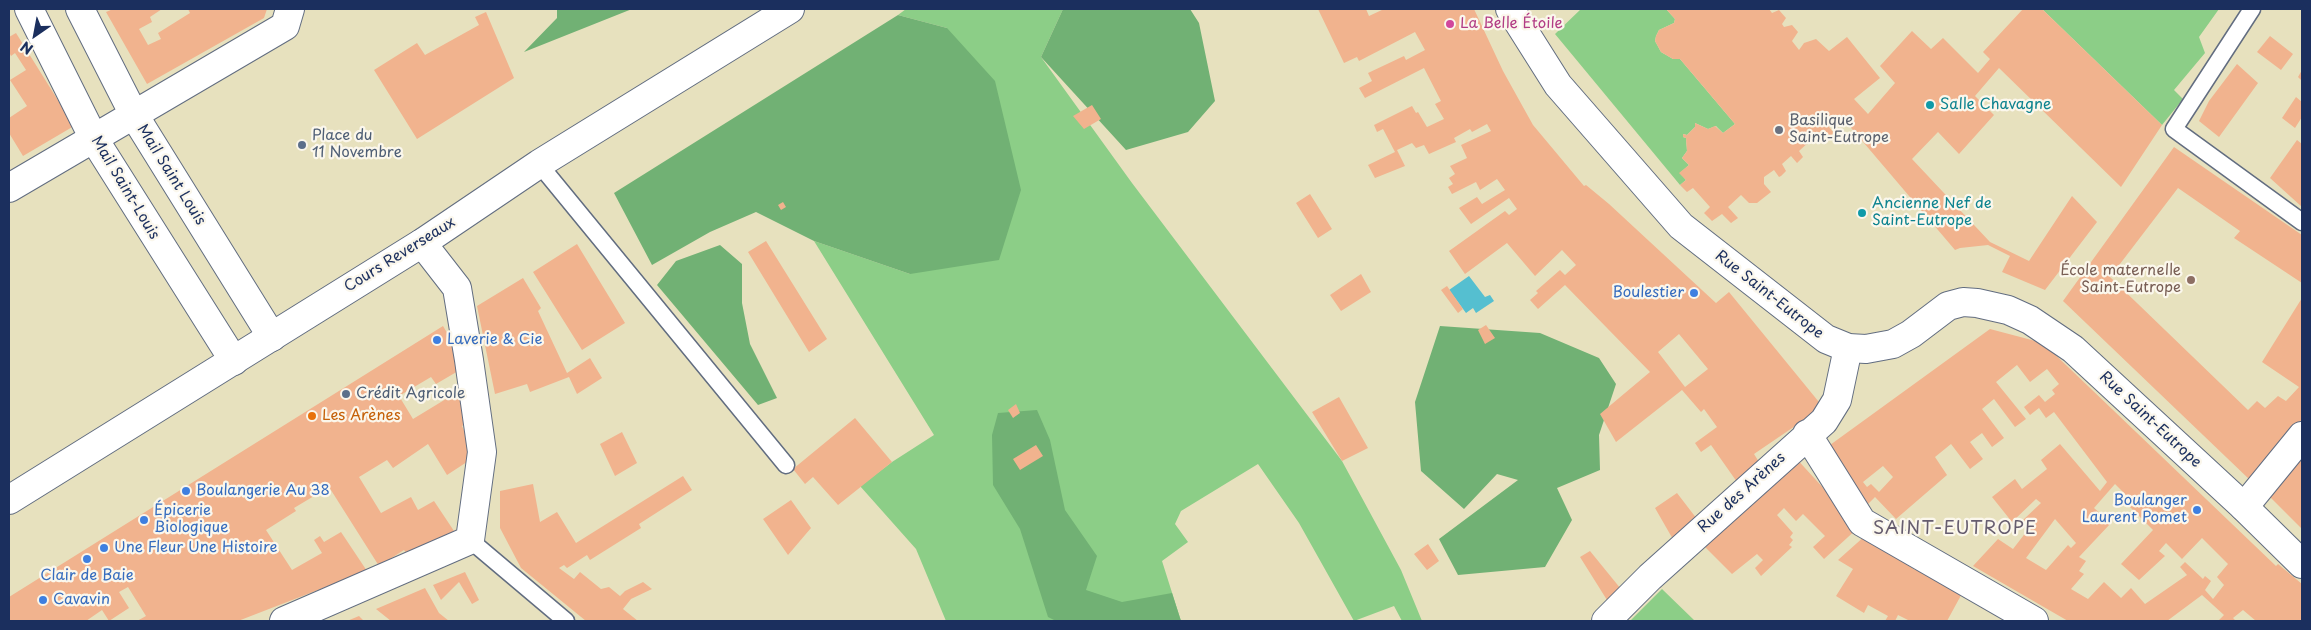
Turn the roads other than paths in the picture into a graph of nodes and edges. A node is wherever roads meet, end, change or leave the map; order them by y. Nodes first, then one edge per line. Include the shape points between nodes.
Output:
1 (29, 9) edge
2 (80, 9) edge
3 (790, 9) edge
4 (1510, 9) edge
5 (2252, 9) edge
6 (287, 18) edge
7 (134, 115) junction
8 (94, 139) junction
9 (539, 164) junction
10 (9, 188) edge
11 (2302, 222) edge
12 (422, 243) junction
13 (272, 337) junction
14 (1848, 348) junction
15 (234, 361) junction
16 (1807, 434) junction
17 (2302, 436) edge
18 (786, 465) dead end
19 (9, 500) edge
20 (2244, 507) junction
21 (470, 540) junction
22 (2302, 564) edge
23 (284, 621) edge
24 (566, 621) edge
25 (1606, 621) edge
26 (2034, 621) edge

1 - 8 street, Mail Saint-Louis
2 - 7 street, Mail Saint Louis
3 - 9 street, Cours Reverseaux
4 - 14 street, Rue Saint-Eutrope via 1558,86 1681,226 1800,321 1826,339
5 - 11 lane via 2174,129
6 - 7 street
7 - 8 street
7 - 13 street, Mail Saint Louis
8 - 10 street
8 - 15 street, Mail Saint-Louis
9 - 12 street, Cours Reverseaux
9 - 18 lane
12 - 13 street, Cours Reverseaux
12 - 21 street via 457,288 470,360 482,452
13 - 15 street, Cours Reverseaux
14 - 16 street, Rue des Arènes via 1838,400 1824,421
14 - 20 street, Rue Saint-Eutrope via 1866,349 1893,344 1948,306 1962,302 1977,302 2008,310 2030,320 2073,349
15 - 19 street, Cours Reverseaux
16 - 25 street, Rue des Arènes
16 - 26 street via 1862,522
17 - 20 street
20 - 22 street, Rue Saint-Eutrope
21 - 23 street
21 - 24 lane

